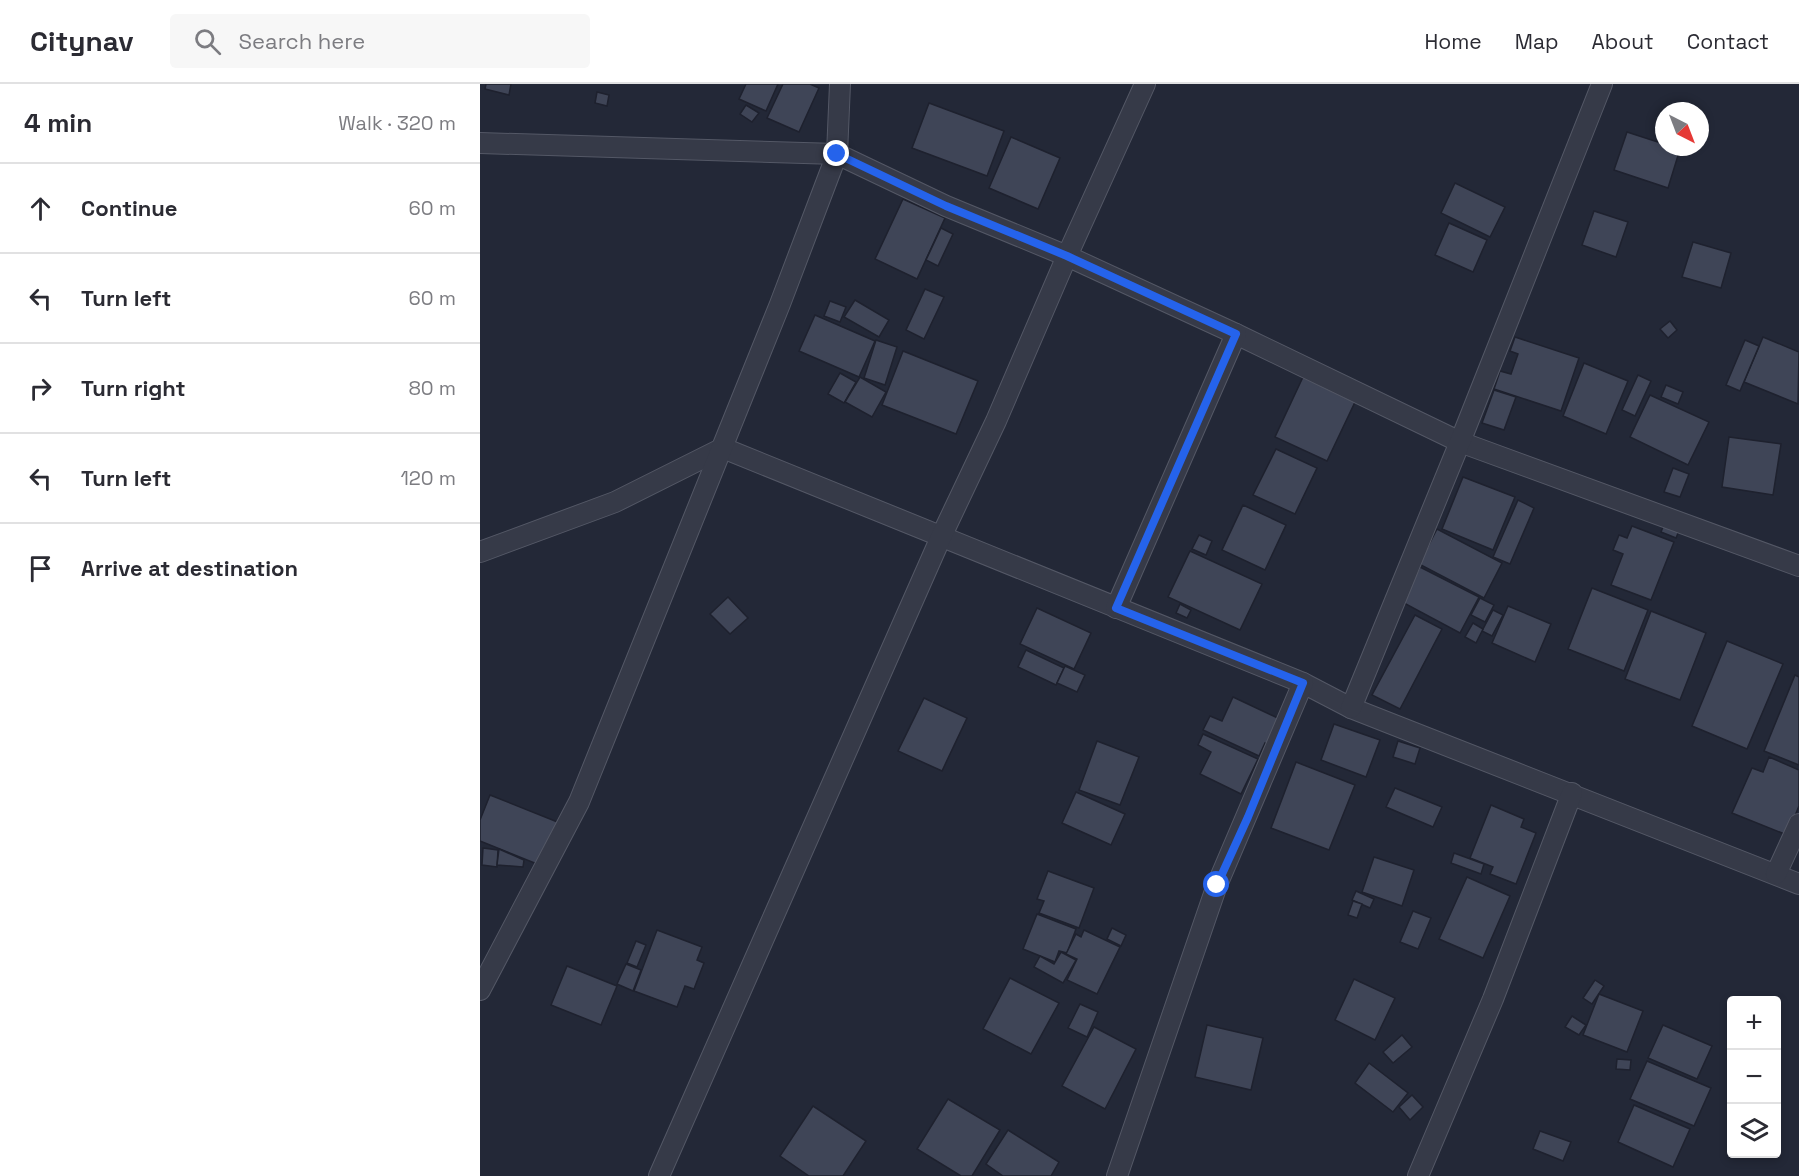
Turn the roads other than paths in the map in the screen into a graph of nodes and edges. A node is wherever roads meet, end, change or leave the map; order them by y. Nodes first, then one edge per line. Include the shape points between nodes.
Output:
1 (840, 84) edge
2 (1145, 84) edge
3 (1602, 84) edge
4 (480, 143) edge
5 (837, 154) junction
6 (1067, 256) junction
7 (1236, 334) junction
8 (1460, 442) junction
9 (723, 448) junction
10 (941, 537) junction
11 (480, 552) edge
12 (1799, 566) edge
13 (1116, 608) junction
14 (1303, 683) junction
15 (1351, 708) junction
16 (1572, 793) junction
17 (1799, 824) edge
18 (1776, 874) junction
19 (1799, 884) edge
20 (480, 990) edge
21 (659, 1176) edge
22 (1117, 1176) edge
23 (1418, 1176) edge

1 - 5 street
2 - 6 street
3 - 8 street
4 - 5 street
5 - 6 street via 946,206
5 - 9 street
6 - 7 street
6 - 10 street via 996,422
7 - 8 street
7 - 13 street
8 - 12 street
8 - 15 street
9 - 10 street
9 - 11 street via 615,502
9 - 20 street via 579,802
10 - 13 street
10 - 21 street
13 - 14 street
14 - 15 street
14 - 22 street via 1217,885
15 - 16 street
16 - 18 street
16 - 23 street via 1493,999
17 - 18 street
18 - 19 street

